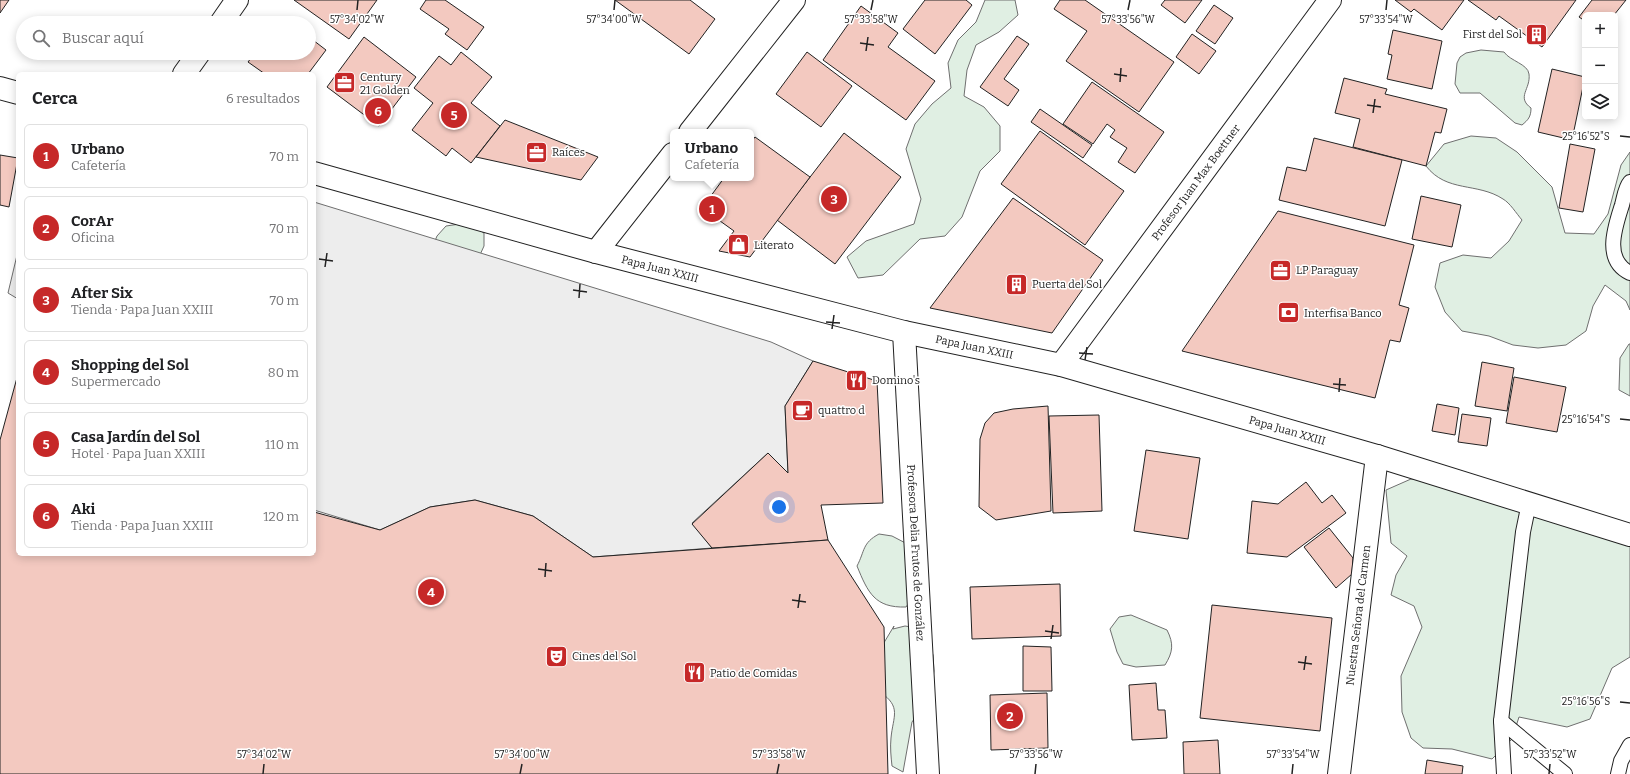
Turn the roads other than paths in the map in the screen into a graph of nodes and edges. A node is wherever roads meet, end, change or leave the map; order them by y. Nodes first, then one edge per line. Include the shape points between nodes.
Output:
1 (237, 0) edge
2 (794, 0) edge
3 (1330, 0) edge
4 (226, 16) edge
5 (194, 60) edge
6 (185, 72) edge
7 (0, 88) edge
8 (16, 92) edge
9 (692, 129) edge
10 (670, 158) edge
11 (316, 174) edge
12 (1630, 182) edge
13 (596, 252) junction
14 (1630, 273) edge
15 (904, 332) junction
16 (1061, 365) junction
17 (1377, 456) junction
18 (1529, 503) junction
19 (1630, 535) edge
20 (1501, 721) junction
21 (1630, 745) edge
22 (928, 774) edge
23 (1339, 774) edge
24 (1504, 774) edge
25 (1565, 774) edge
26 (1618, 774) edge

1 - 4 street
2 - 9 street
3 - 16 street, Profesor Juan Max Boettner
5 - 6 street
7 - 8 street
10 - 13 street
11 - 13 street, Papa Juan XXIII
12 - 14 lane via 1613,235 1614,253 1619,265
13 - 15 street, Papa Juan XXIII
15 - 16 street, Papa Juan XXIII
15 - 22 street, Profesora Delia Frutos de González
16 - 17 street, Papa Juan XXIII
17 - 18 street, Papa Juan XXIII
17 - 23 street, Nuestra Señora del Carmen
18 - 19 street, Papa Juan XXIII
18 - 20 lane via 1523,532
20 - 24 lane
20 - 25 lane
21 - 26 lane via 1621,761

